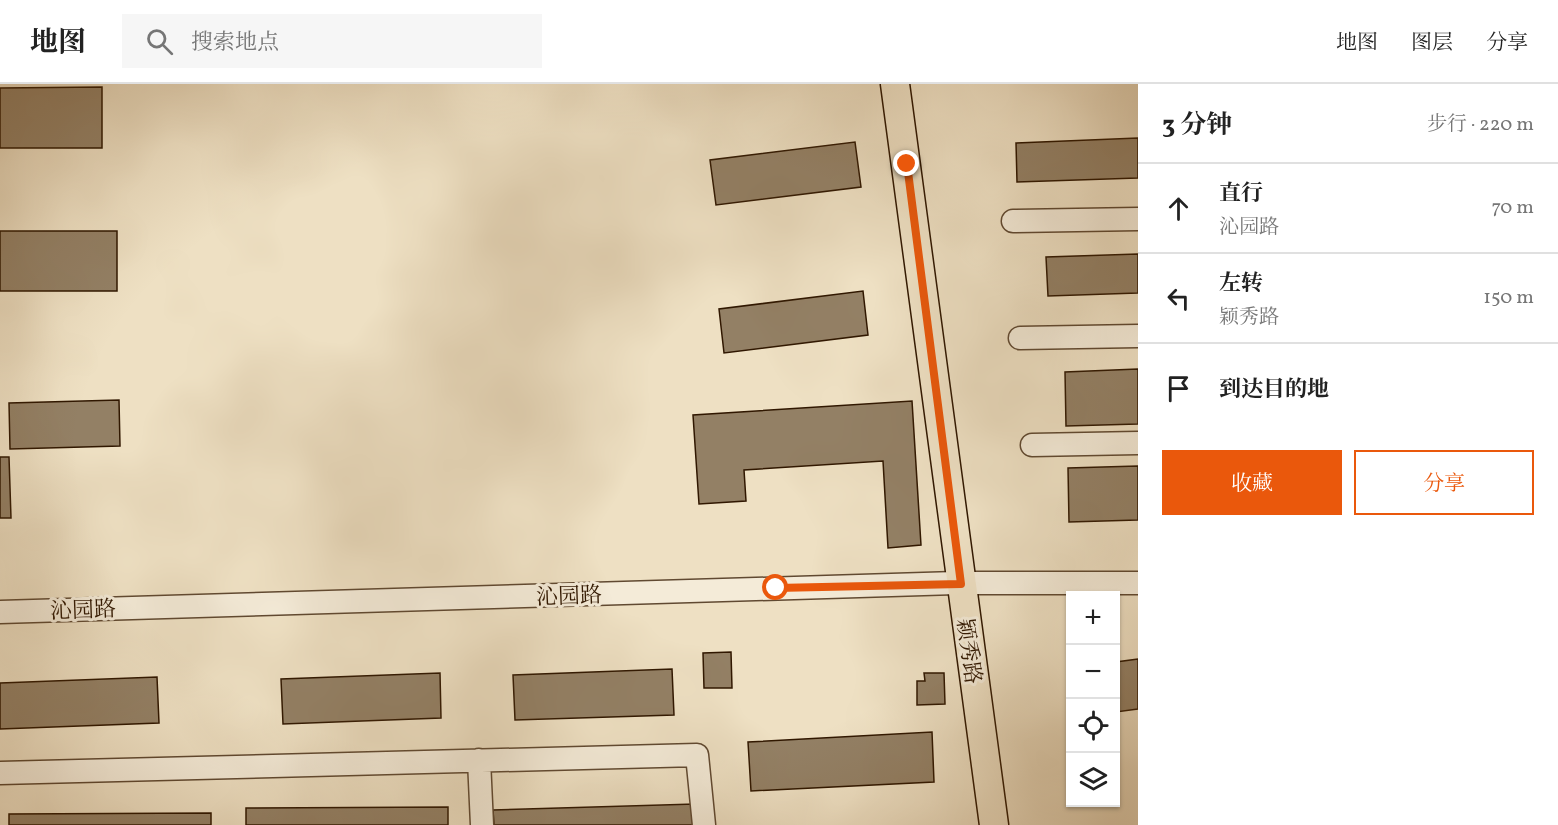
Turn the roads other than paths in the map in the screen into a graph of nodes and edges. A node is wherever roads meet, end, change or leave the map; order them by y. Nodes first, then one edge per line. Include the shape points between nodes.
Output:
1 (895, 84) edge
2 (1138, 219) edge
3 (1013, 221) dead end
4 (1138, 336) edge
5 (1020, 338) dead end
6 (1138, 443) edge
7 (1032, 445) dead end
8 (1138, 583) edge
9 (961, 584) junction
10 (0, 612) edge
11 (479, 760) junction
12 (0, 773) edge
13 (482, 825) edge
14 (704, 825) edge
15 (994, 825) edge

1 - 9 main road, 颖秀路
2 - 3 street
4 - 5 street
6 - 7 street
8 - 9 street, 沁园路
9 - 10 street, 沁园路
9 - 15 main road, 颖秀路
11 - 12 street
11 - 13 street
11 - 14 street via 697,755

